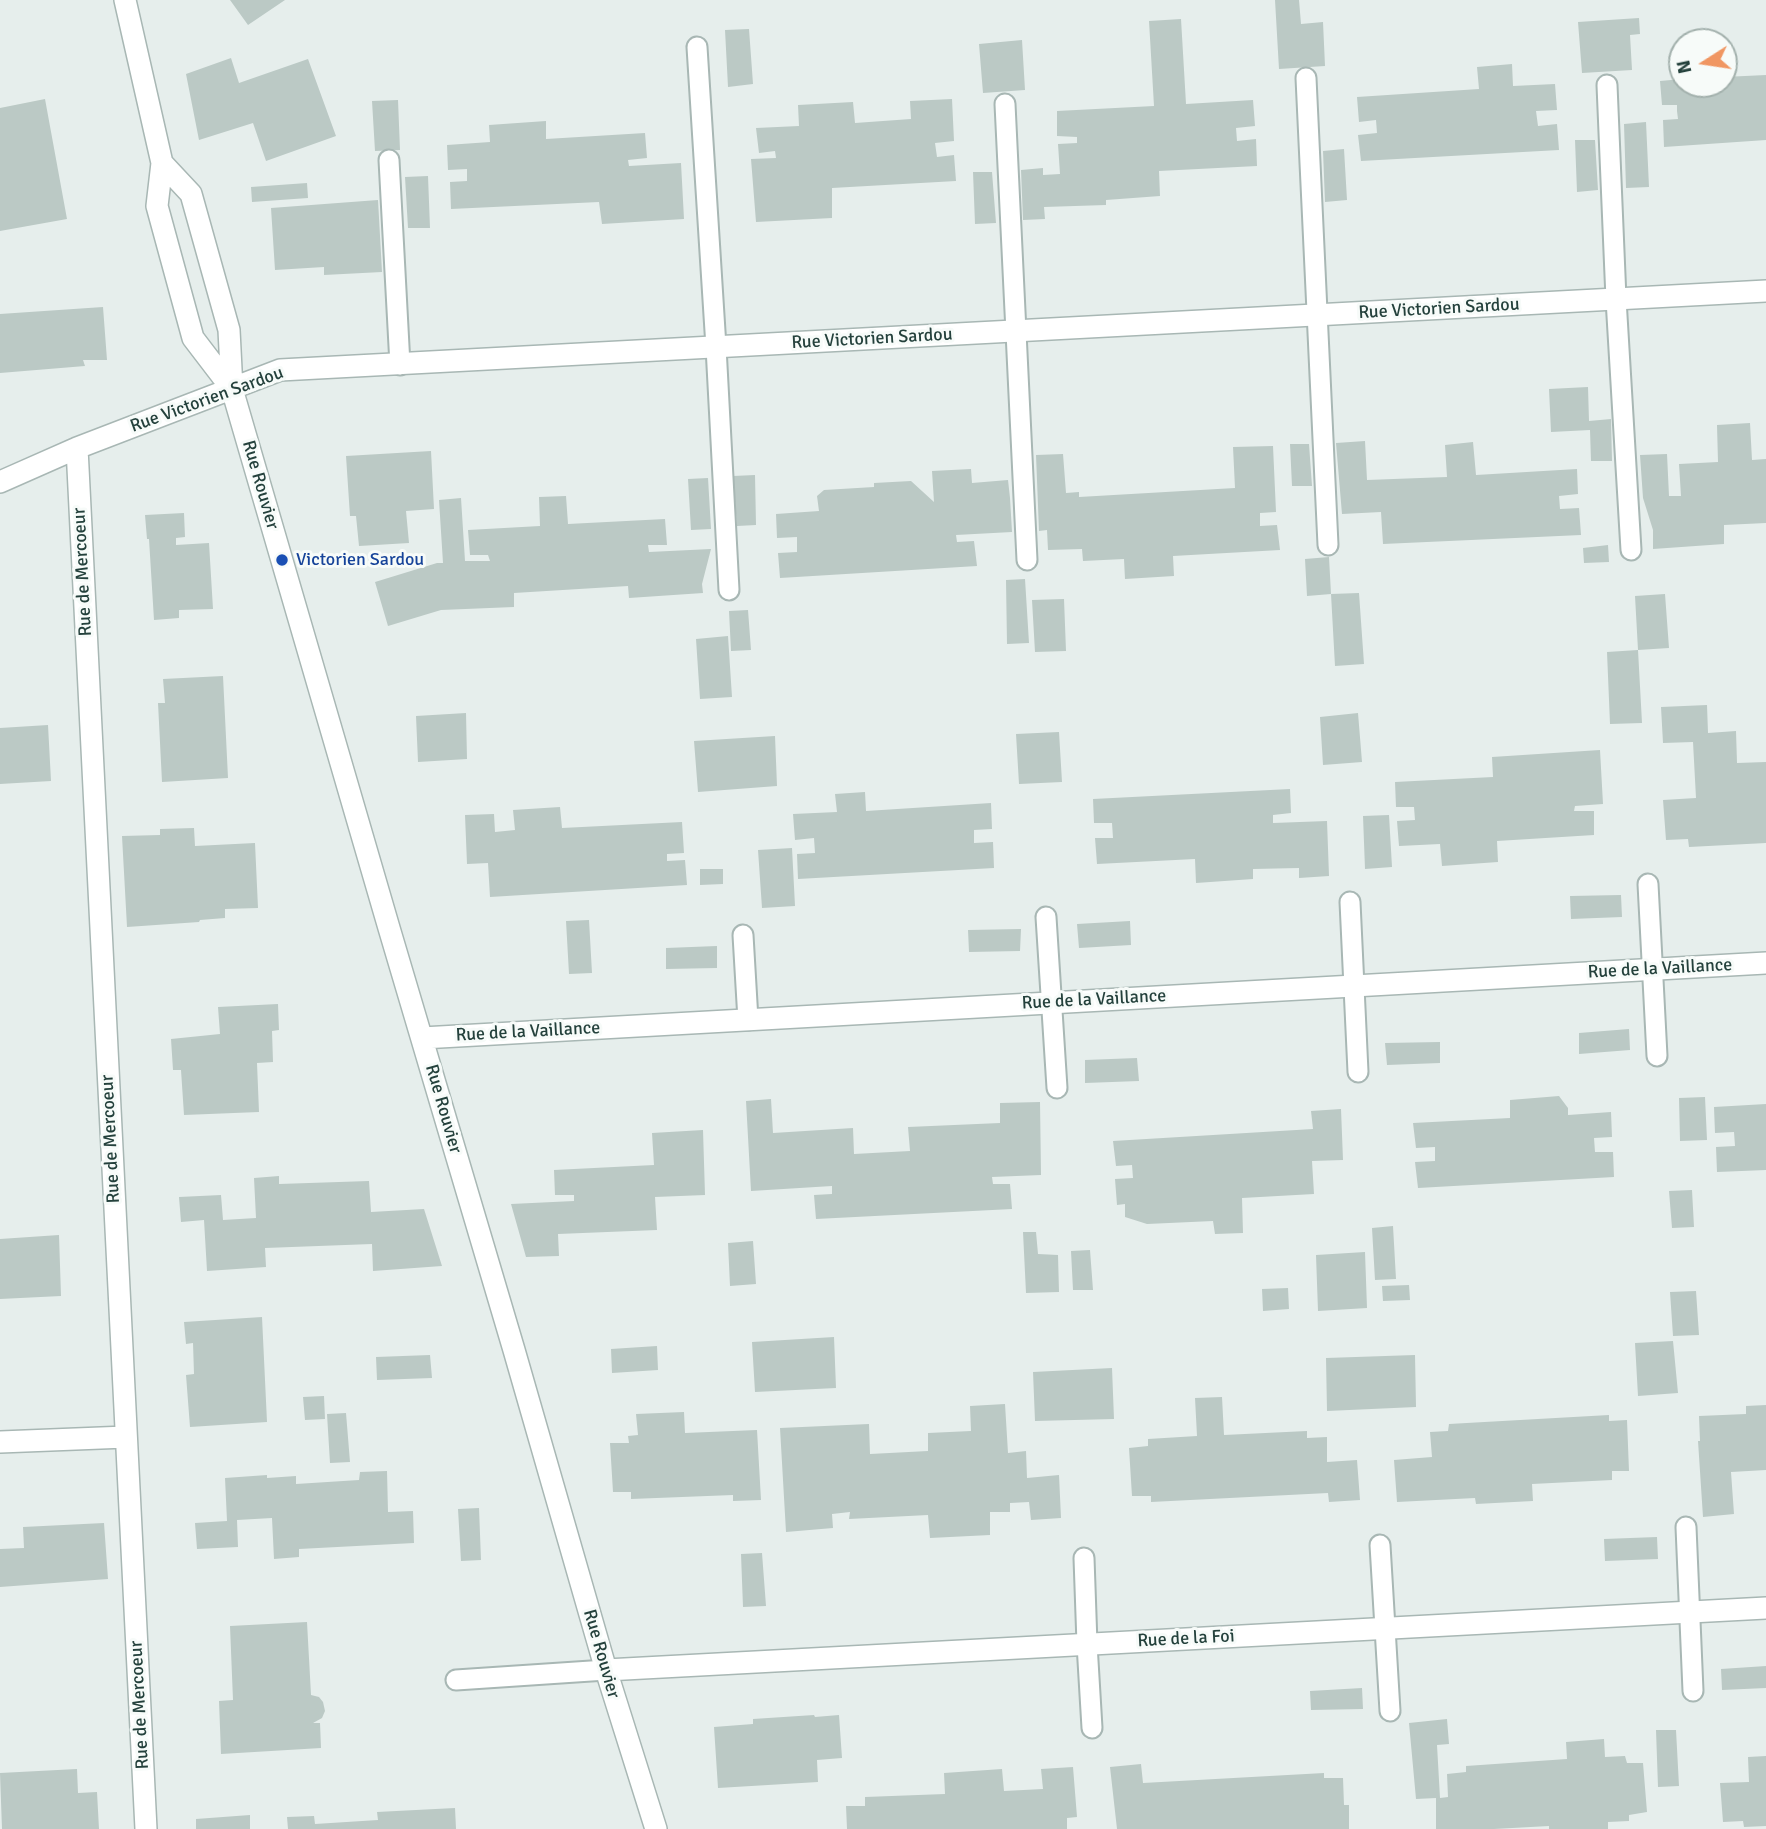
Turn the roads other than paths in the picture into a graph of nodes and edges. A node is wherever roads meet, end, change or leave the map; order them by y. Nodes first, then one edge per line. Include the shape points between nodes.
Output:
1 (125, 0) edge
2 (697, 47) dead end
3 (1306, 78) dead end
4 (1607, 85) dead end
5 (1005, 104) dead end
6 (389, 160) dead end
7 (162, 163) junction
8 (1766, 291) edge
9 (1616, 299) junction
10 (1316, 315) junction
11 (1016, 331) junction
12 (716, 347) junction
13 (400, 365) junction
14 (232, 389) junction
15 (77, 449) junction
16 (0, 482) edge
17 (1328, 545) dead end
18 (1631, 550) dead end
19 (1027, 560) dead end
20 (729, 590) dead end
21 (1648, 884) dead end
22 (1350, 902) dead end
23 (1046, 917) dead end
24 (743, 934) dead end
25 (1766, 963) edge
26 (1653, 969) junction
27 (1354, 986) junction
28 (1051, 1003) junction
29 (748, 1020) junction
30 (422, 1038) junction
31 (1657, 1056) dead end
32 (1358, 1072) dead end
33 (1057, 1088) dead end
34 (126, 1437) junction
35 (0, 1442) edge
36 (1686, 1528) dead end
37 (1380, 1545) dead end
38 (1084, 1558) dead end
39 (1766, 1608) edge
40 (1690, 1612) junction
41 (1385, 1628) junction
42 (1087, 1644) junction
43 (606, 1670) junction
44 (456, 1680) dead end
45 (1693, 1692) dead end
46 (1390, 1711) dead end
47 (1093, 1728) dead end
48 (146, 1829) edge
49 (656, 1829) edge

1 - 7 street, Rue Rouvier
2 - 12 lane
3 - 10 lane
4 - 9 lane
5 - 11 lane
6 - 13 lane
7 - 14 street, Rue Rouvier via 191,194 229,330
7 - 14 street, Rue Rouvier via 157,206 193,338
8 - 9 street, Rue Victorien Sardou
9 - 10 street, Rue Victorien Sardou
9 - 18 lane
10 - 11 street, Rue Victorien Sardou
10 - 17 lane
11 - 12 street, Rue Victorien Sardou
11 - 19 lane
12 - 13 street, Rue Victorien Sardou
12 - 20 lane
13 - 14 street, Rue Victorien Sardou via 280,370
14 - 15 street, Rue Victorien Sardou
14 - 30 street, Rue Rouvier
15 - 16 street, Rue Victorien Sardou
15 - 34 street, Rue de Mercoeur
21 - 26 lane
22 - 27 lane
23 - 28 lane
24 - 29 lane
25 - 26 street, Rue de la Vaillance
26 - 27 street, Rue de la Vaillance
26 - 31 lane
27 - 28 street, Rue de la Vaillance
27 - 32 lane
28 - 29 street, Rue de la Vaillance
28 - 33 lane
29 - 30 street, Rue de la Vaillance
30 - 43 street, Rue Rouvier
34 - 35 street
34 - 48 street, Rue de Mercoeur
36 - 40 lane
37 - 41 lane
38 - 42 lane
39 - 40 street, Rue de la Foi
40 - 41 street, Rue de la Foi
40 - 45 lane
41 - 42 street, Rue de la Foi
41 - 46 lane
42 - 43 street, Rue de la Foi
42 - 47 lane
43 - 44 lane
43 - 49 street, Rue Rouvier

